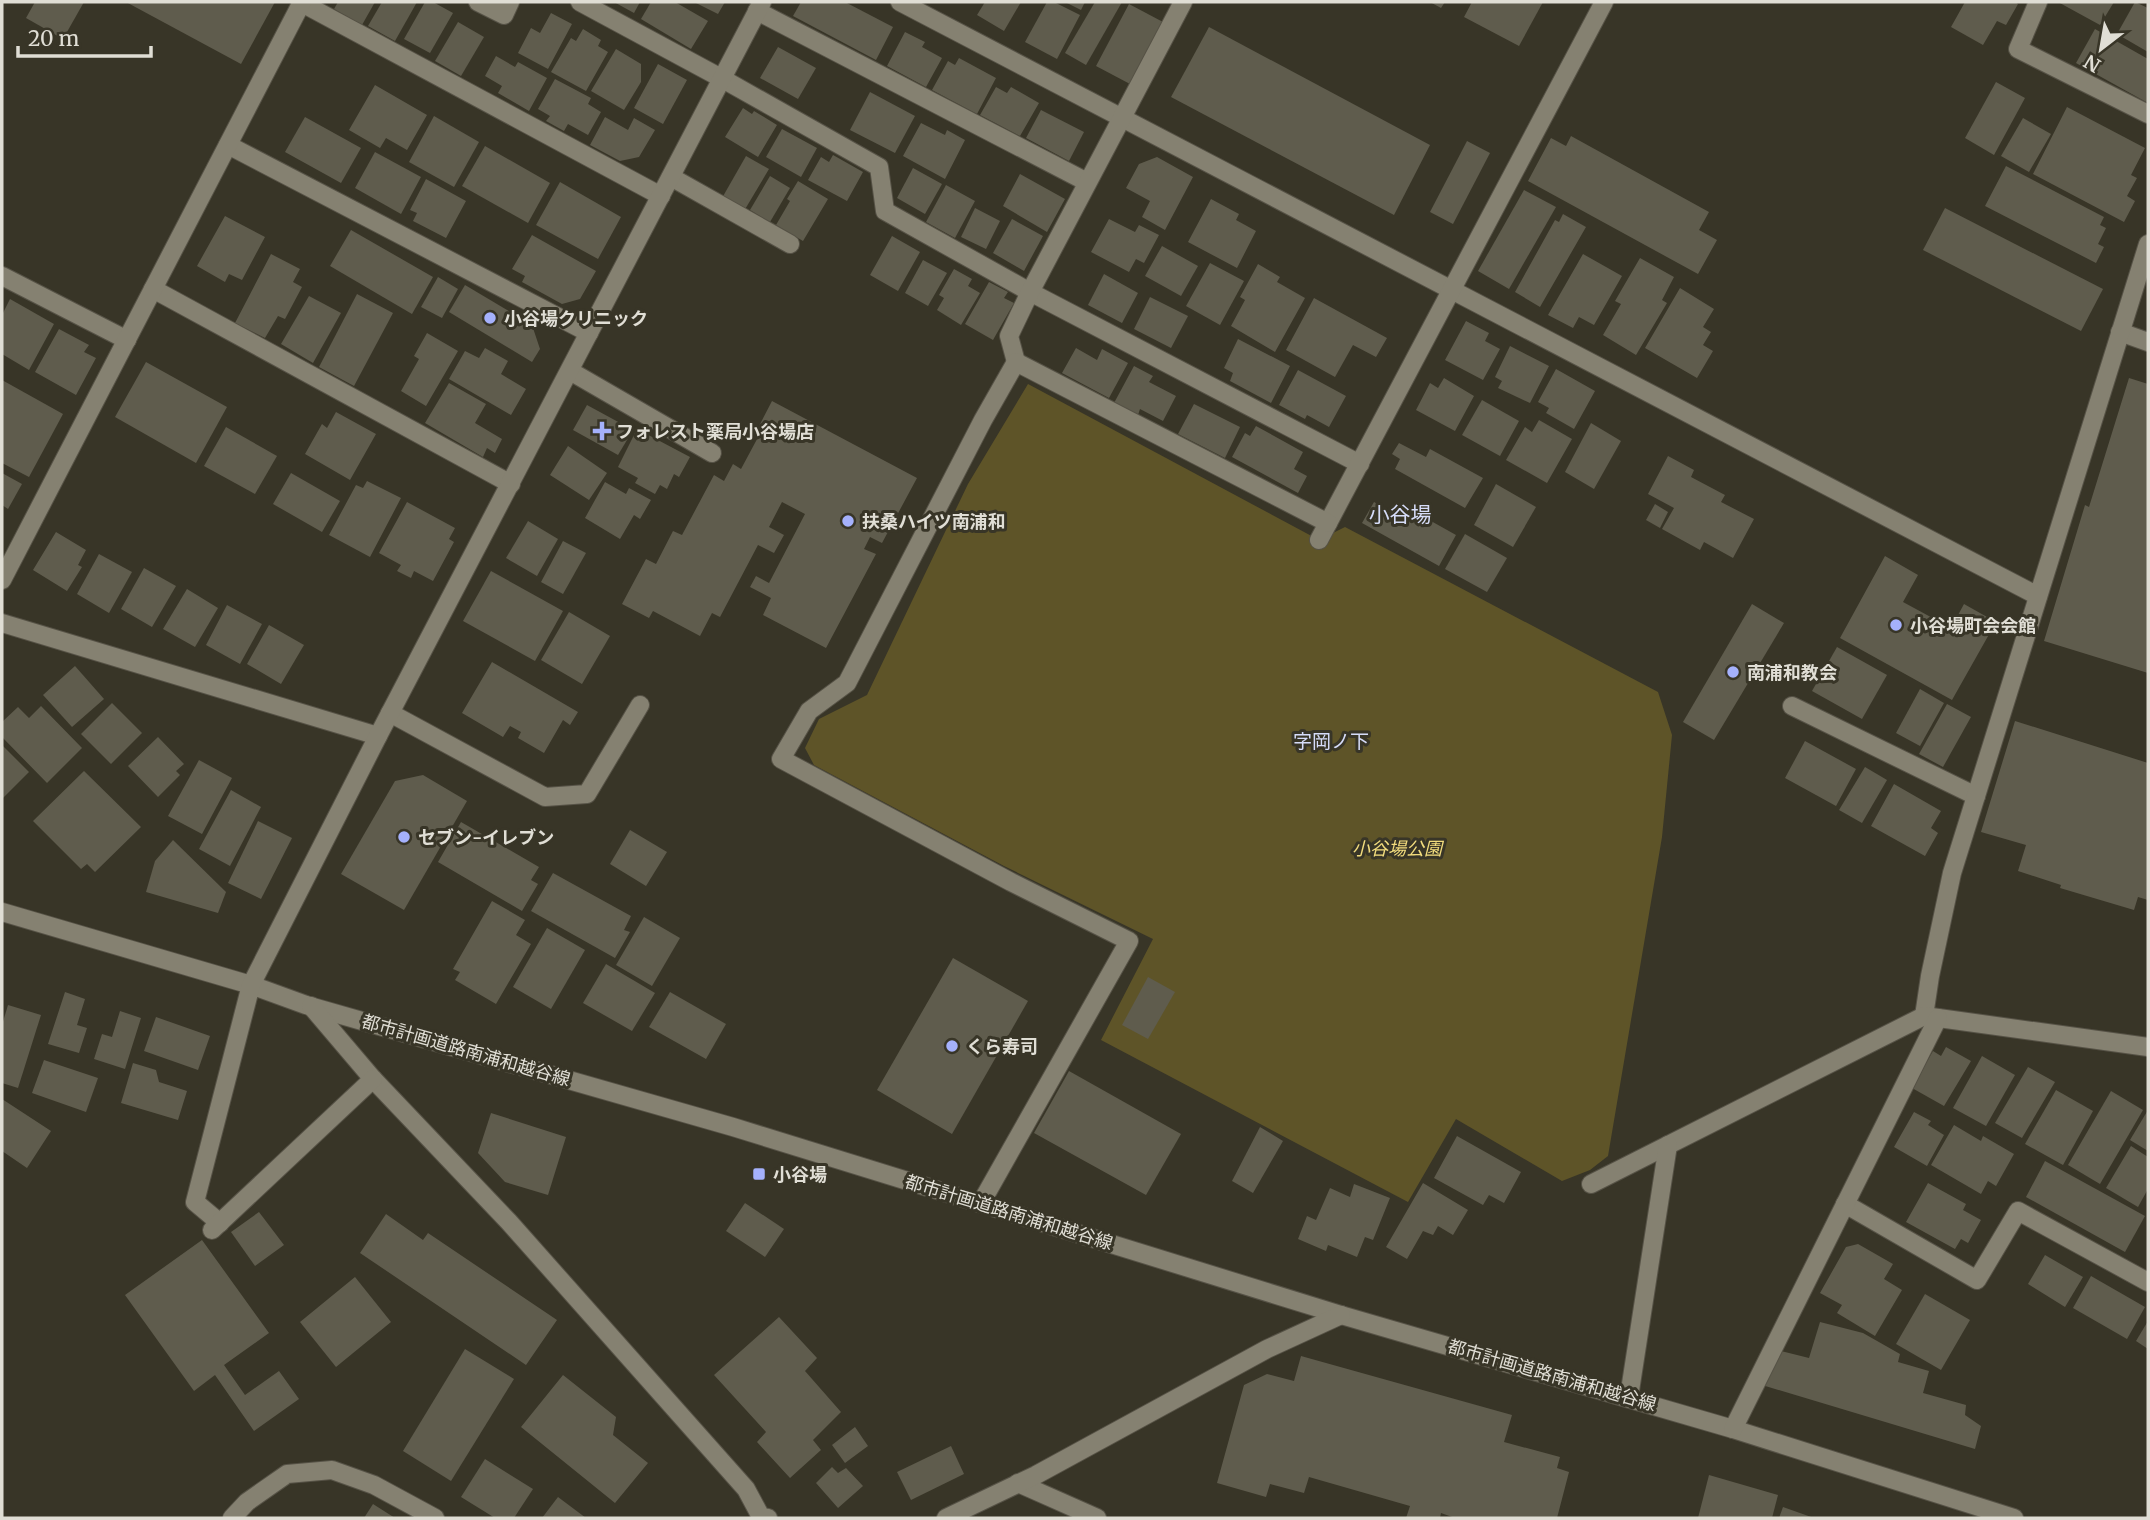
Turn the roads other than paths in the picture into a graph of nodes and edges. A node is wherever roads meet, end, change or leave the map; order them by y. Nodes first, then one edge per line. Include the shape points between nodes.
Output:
1 (302, 2) edge
2 (478, 2) edge
3 (510, 2) edge
4 (580, 2) edge
5 (900, 2) edge
6 (1183, 2) edge
7 (1604, 2) edge
8 (2038, 2) edge
9 (760, 6) edge
10 (721, 78) junction
11 (2148, 114) edge
12 (1122, 117) junction
13 (228, 145) junction
14 (671, 177) junction
15 (1087, 182) junction
16 (661, 196) junction
17 (790, 244) dead end
18 (2148, 244) edge
19 (2, 276) edge
20 (153, 289) junction
21 (1452, 290) junction
22 (1030, 292) junction
23 (2120, 332) junction
24 (589, 334) junction
25 (127, 340) junction
26 (2148, 342) edge
27 (1016, 362) junction
28 (570, 371) junction
29 (712, 453) dead end
30 (1360, 464) junction
31 (511, 484) junction
32 (1328, 523) junction
33 (1319, 540) dead end
34 (2, 580) edge
35 (2038, 596) junction
36 (2, 623) edge
37 (640, 705) dead end
38 (1792, 706) dead end
39 (390, 713) junction
40 (378, 736) junction
41 (1976, 796) junction
42 (2, 912) edge
43 (250, 985) junction
44 (311, 1006) junction
45 (1931, 1017) junction
46 (2148, 1047) edge
47 (373, 1079) junction
48 (1668, 1145) junction
49 (1591, 1184) dead end
50 (981, 1203) junction
51 (1845, 1204) junction
52 (2148, 1282) edge
53 (1341, 1315) junction
54 (1629, 1397) junction
55 (1733, 1429) junction
56 (1018, 1483) junction
57 (232, 1518) edge
58 (435, 1518) edge
59 (759, 1518) edge
60 (946, 1518) edge
61 (1097, 1518) edge
62 (2014, 1518) edge

1 - 13 street
1 - 16 street
2 - 3 street via 504,15
4 - 10 street
5 - 12 street
6 - 12 street
7 - 21 street
8 - 11 street via 2018,48
9 - 10 street
9 - 15 street
10 - 14 street
10 - 22 street via 879,167 885,211
12 - 15 street
12 - 21 street
13 - 20 street
13 - 24 street
14 - 16 street
14 - 17 street
15 - 22 street
16 - 24 street
18 - 23 street
19 - 25 street
20 - 25 street
20 - 31 street
21 - 30 street
21 - 35 street
22 - 27 street via 1009,336
22 - 30 street
23 - 26 street
23 - 35 street
24 - 28 street
25 - 34 street
27 - 32 street
27 - 50 street via 847,683 809,711 781,759 1129,941
28 - 29 street
28 - 31 street
30 - 32 street
31 - 39 street
32 - 33 street
35 - 41 street
36 - 40 street
37 - 39 street via 587,794 545,797
38 - 41 street
39 - 40 street
40 - 43 street
41 - 45 street via 1952,873
42 - 43 street, 都市計画道路南浦和越谷線
43 - 44 street, 都市計画道路南浦和越谷線
43 - 47 street via 195,1202 215,1227
44 - 47 street
44 - 50 street, 都市計画道路南浦和越谷線
45 - 46 street
45 - 48 street
45 - 51 street
47 - 59 street via 509,1222 746,1489
48 - 49 street
48 - 54 street
50 - 53 street, 都市計画道路南浦和越谷線
51 - 52 street via 1977,1280 2018,1211
51 - 55 street
53 - 54 street, 都市計画道路南浦和越谷線
53 - 56 street via 1267,1349
54 - 55 street, 都市計画道路南浦和越谷線
55 - 62 street, 都市計画道路南浦和越谷線
56 - 60 street
56 - 61 street
57 - 58 street via 287,1474 332,1470 374,1485

